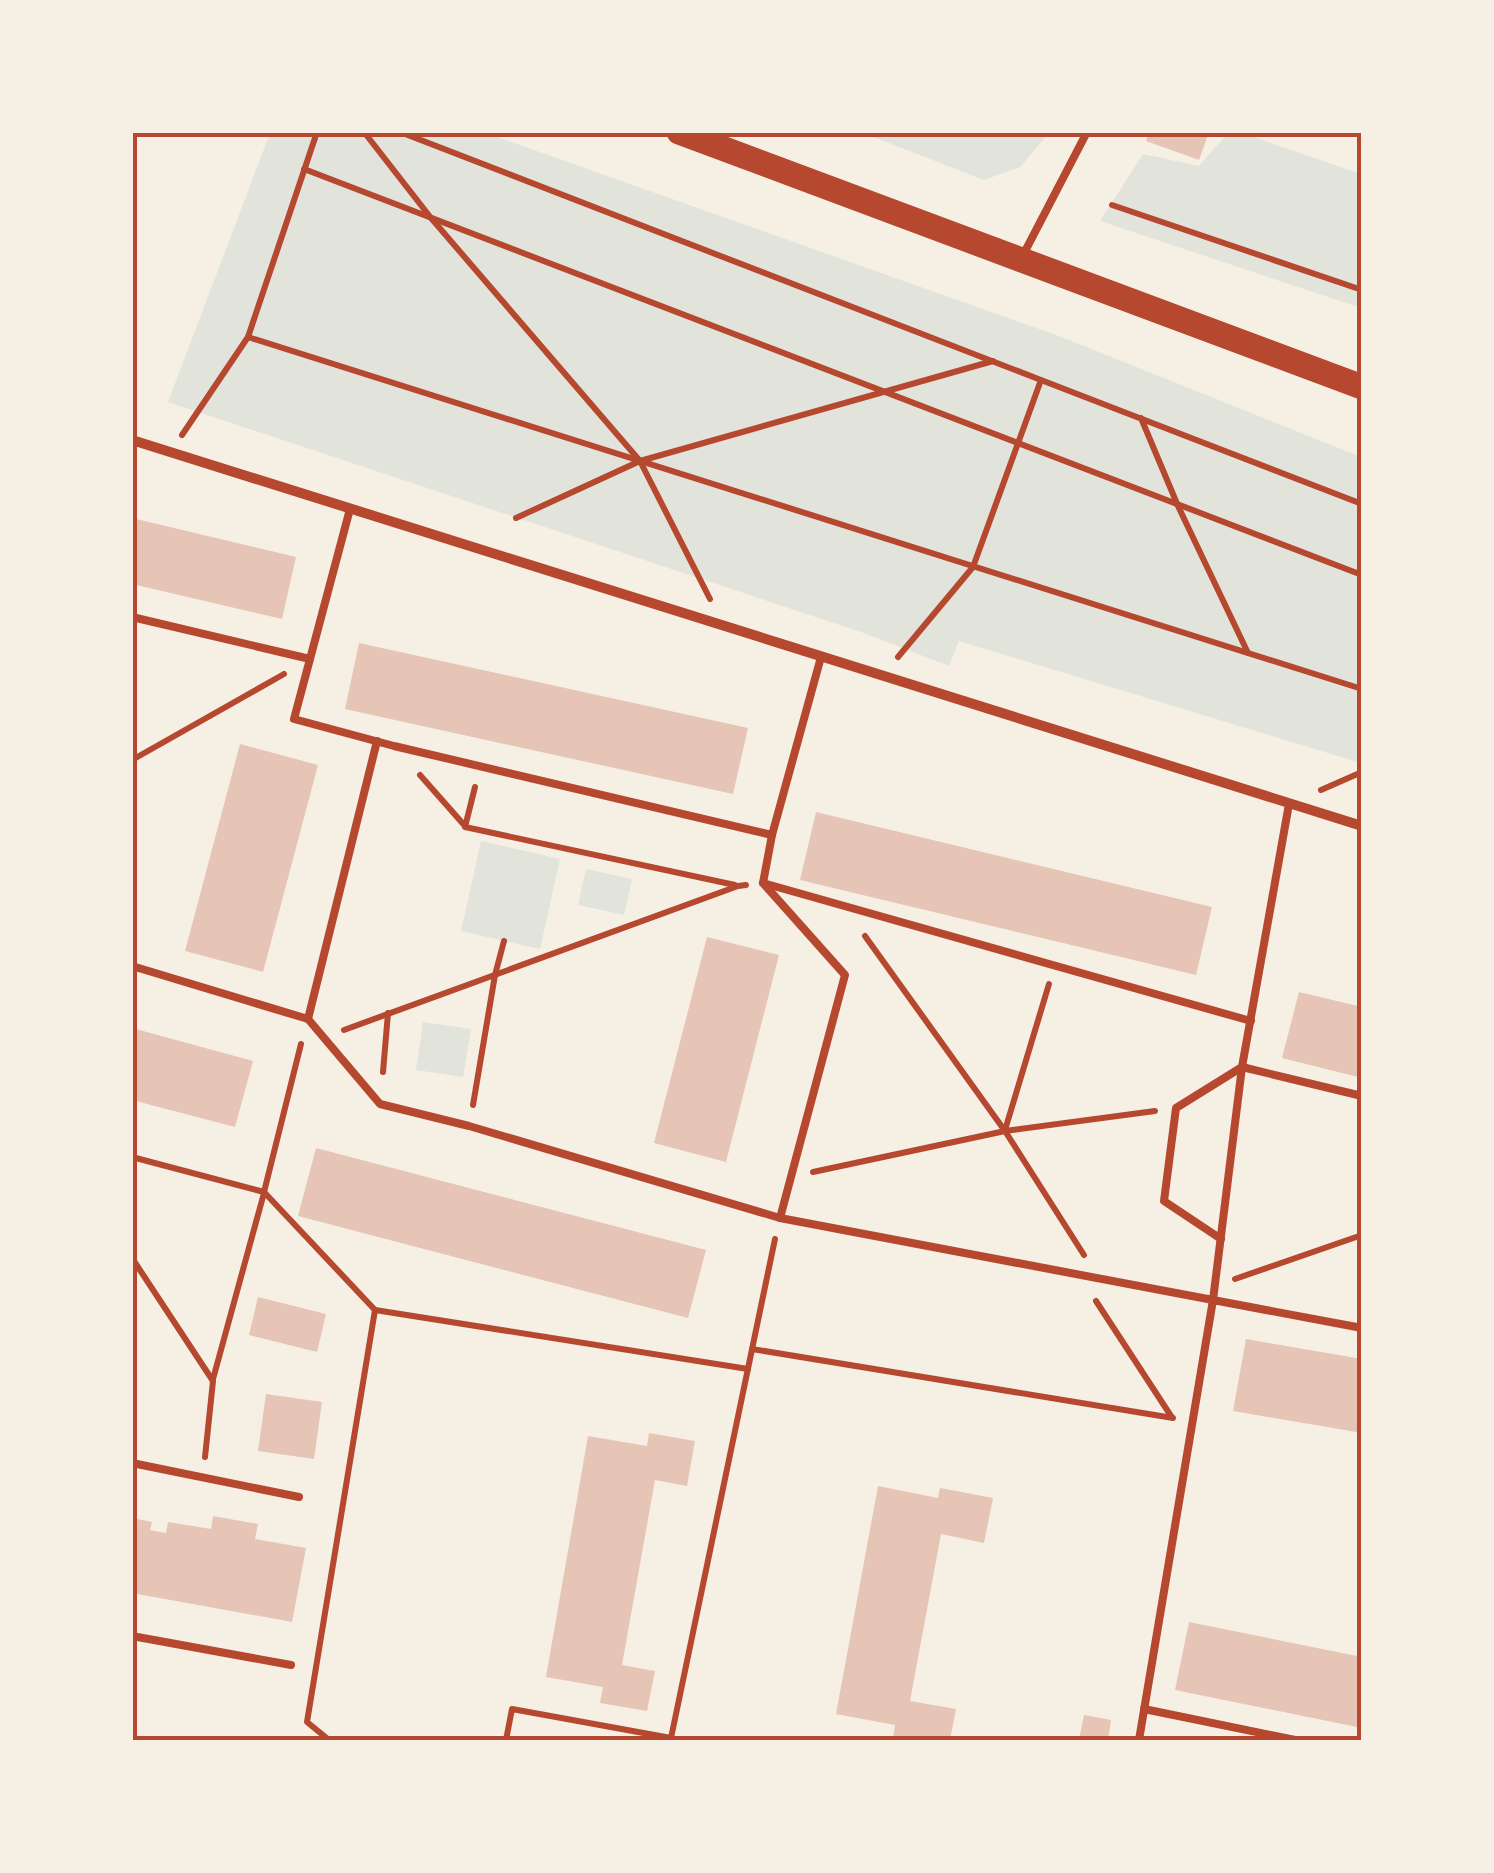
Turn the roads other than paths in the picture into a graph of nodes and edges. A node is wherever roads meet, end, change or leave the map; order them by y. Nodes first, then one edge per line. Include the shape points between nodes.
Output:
1 (679, 132) edge
2 (1087, 132) edge
3 (1021, 260) junction
4 (1362, 387) edge
5 (132, 440) edge
6 (350, 509) junction
7 (132, 617) edge
8 (821, 657) junction
9 (310, 659) junction
10 (376, 741) junction
11 (1289, 804) junction
12 (1362, 826) edge
13 (772, 835) junction
14 (763, 883) junction
15 (132, 966) edge
16 (308, 1019) junction
17 (1251, 1021) junction
18 (1242, 1066) junction
19 (1362, 1096) edge
20 (780, 1218) junction
21 (1221, 1239) junction
22 (1213, 1300) junction
23 (1362, 1328) edge
24 (132, 1463) edge
25 (299, 1498) dead end
26 (132, 1636) edge
27 (291, 1665) dead end
28 (1144, 1709) junction
29 (1139, 1740) edge
30 (1296, 1740) edge

1 - 3 main road
2 - 3 lane
3 - 4 main road
5 - 6 street
6 - 8 street
6 - 9 lane
7 - 9 lane
8 - 11 street
8 - 13 lane
9 - 10 lane via 294,719
10 - 13 lane
10 - 16 lane
11 - 12 street
11 - 17 lane
13 - 14 lane
14 - 17 lane
14 - 20 lane via 845,975
15 - 16 lane
16 - 20 lane via 380,1104
17 - 18 lane
18 - 19 lane
18 - 21 lane
18 - 21 lane via 1176,1108 1164,1201
20 - 22 lane
21 - 22 lane
22 - 23 lane
22 - 28 lane
24 - 25 lane
26 - 27 lane
28 - 29 lane
28 - 30 lane

